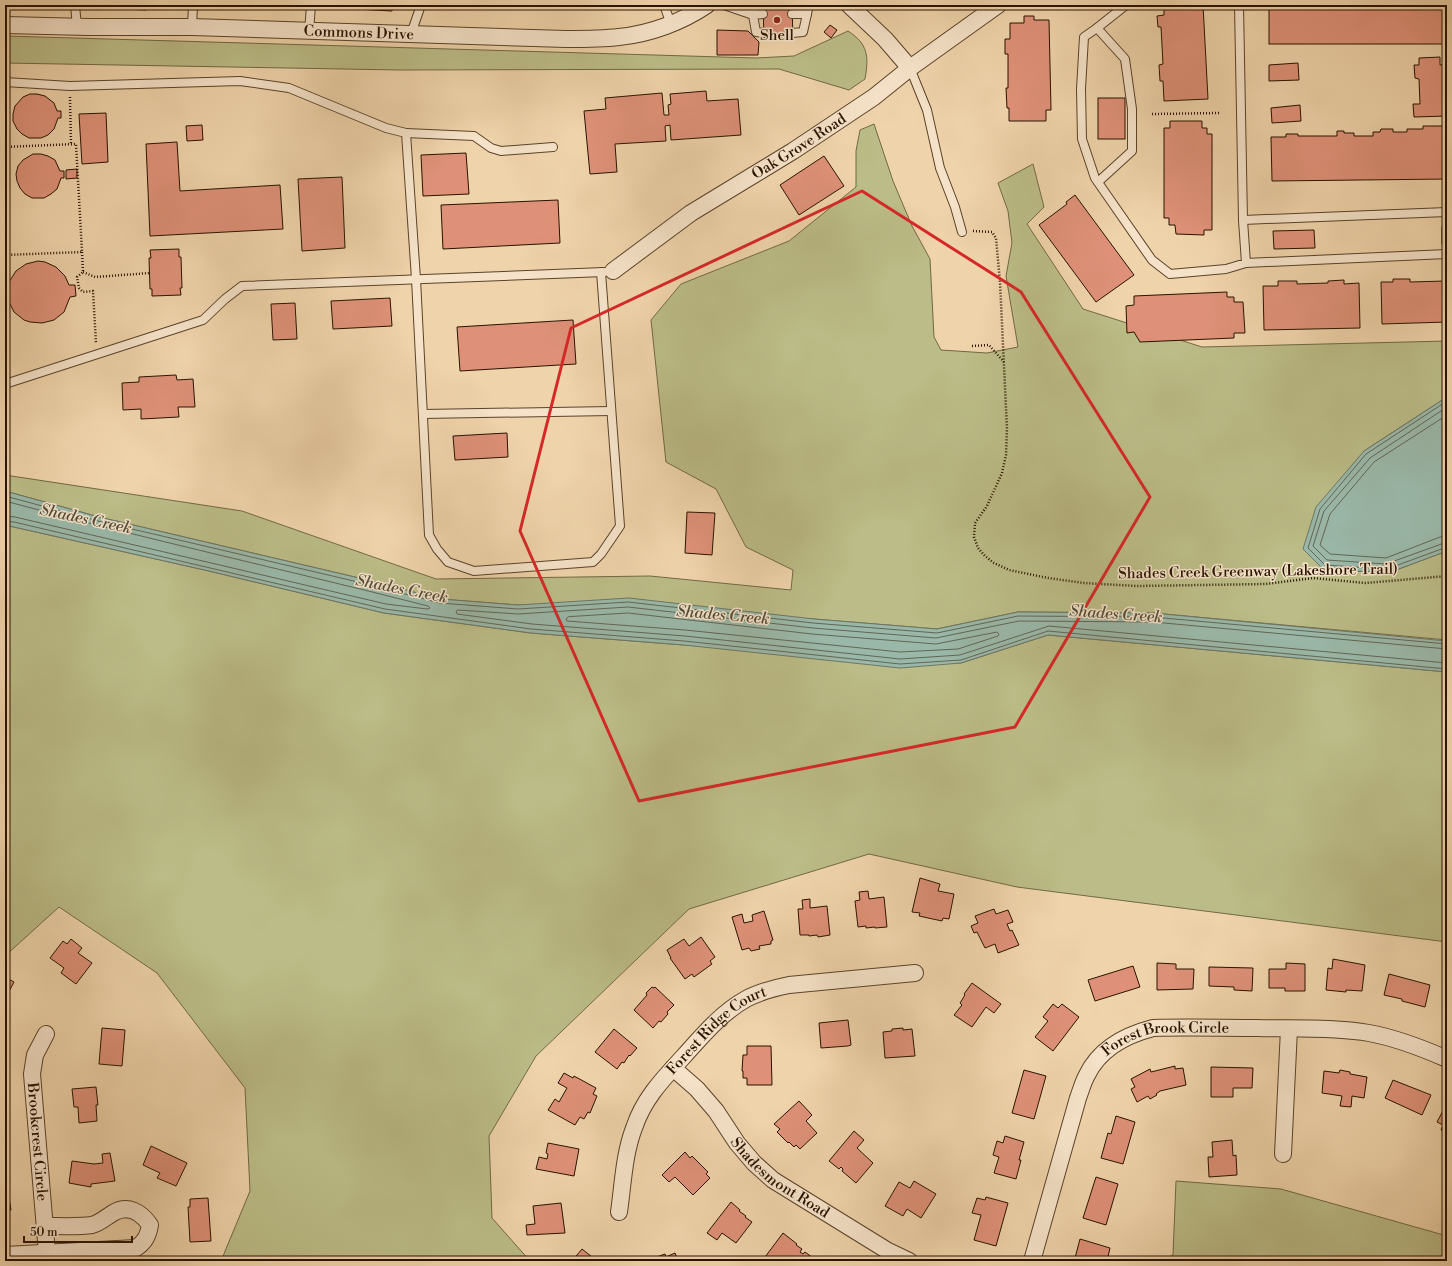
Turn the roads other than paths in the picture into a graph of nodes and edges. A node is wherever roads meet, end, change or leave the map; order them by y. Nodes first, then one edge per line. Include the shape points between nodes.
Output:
1 (75, 5) edge
2 (193, 5) edge
3 (311, 5) edge
4 (421, 5) edge
5 (664, 5) edge
6 (707, 5) edge
7 (724, 5) edge
8 (756, 5) edge
9 (809, 5) edge
10 (850, 5) edge
11 (998, 5) edge
12 (1126, 5) edge
13 (1239, 5) edge
14 (763, 14) dead end
15 (792, 14) dead end
16 (807, 14) junction
17 (753, 15) junction
18 (671, 24) junction
19 (5, 25) edge
20 (77, 27) junction
21 (192, 27) junction
22 (1097, 28) junction
23 (309, 32) junction
24 (764, 33) dead end
25 (792, 33) dead end
26 (411, 34) junction
27 (910, 68) junction
28 (5, 82) edge
29 (406, 133) junction
30 (553, 147) dead end
31 (1098, 182) junction
32 (1447, 212) edge
33 (1243, 220) junction
34 (962, 232) road end
35 (1447, 254) edge
36 (1246, 263) junction
37 (607, 272) junction
38 (416, 280) junction
39 (5, 384) edge
40 (611, 411) junction
41 (422, 414) junction
42 (915, 973) dead end
43 (1289, 1029) junction
44 (46, 1034) dead end
45 (1447, 1059) edge
46 (674, 1068) junction
47 (1283, 1154) dead end
48 (619, 1212) dead end
49 (45, 1226) junction
50 (47, 1253) junction
51 (5, 1255) edge
52 (909, 1261) edge
53 (1032, 1261) edge

1 - 20 lane
2 - 21 lane
3 - 23 lane
4 - 26 lane
5 - 18 lane
6 - 18 street, Commons Drive
7 - 17 lane
8 - 17 lane
9 - 16 lane
10 - 27 street
11 - 27 street, Oak Grove Road
12 - 22 lane
13 - 33 lane
14 - 17 lane
15 - 16 lane
16 - 25 lane via 803,32
17 - 24 lane via 756,32
18 - 26 street, Commons Drive via 620,37 566,39
19 - 20 street, Commons Drive
20 - 21 street, Commons Drive
21 - 23 street, Commons Drive
22 - 31 lane via 1084,37 1081,89 1082,139
22 - 31 lane via 1125,59 1132,109 1132,151
23 - 26 street, Commons Drive
27 - 34 lane via 927,110 940,168 956,207
27 - 37 street, Oak Grove Road via 874,97 691,214
28 - 29 lane via 70,86 240,81 289,88 386,128
29 - 30 lane via 474,136 491,148 501,151
29 - 38 lane
31 - 36 lane via 1152,260 1170,274 1226,269
32 - 33 lane
33 - 36 lane
35 - 36 lane
37 - 38 lane
37 - 40 lane
38 - 39 lane via 242,286 203,320
38 - 41 lane
40 - 41 lane
40 - 41 lane via 620,526 601,554 593,562 474,571 448,562 437,550 429,535
42 - 46 street, Forest Ridge Court via 789,985 760,993 722,1016
43 - 45 street, Forest Brook Circle via 1369,1033 1427,1050
43 - 47 street
43 - 53 street, Forest Brook Circle via 1153,1028 1136,1032 1106,1049 1087,1074 1078,1098
44 - 49 street, Brookcrest Circle via 36,1055 32,1074
46 - 48 street, Forest Ridge Court via 648,1098 634,1128 628,1150
46 - 52 street, Shadesmont Road via 697,1088 737,1143 773,1180 888,1251
49 - 50 street, Brookcrest Circle
49 - 50 street via 92,1225 123,1209 130,1209 142,1216 150,1225 147,1238 136,1248
50 - 51 street

